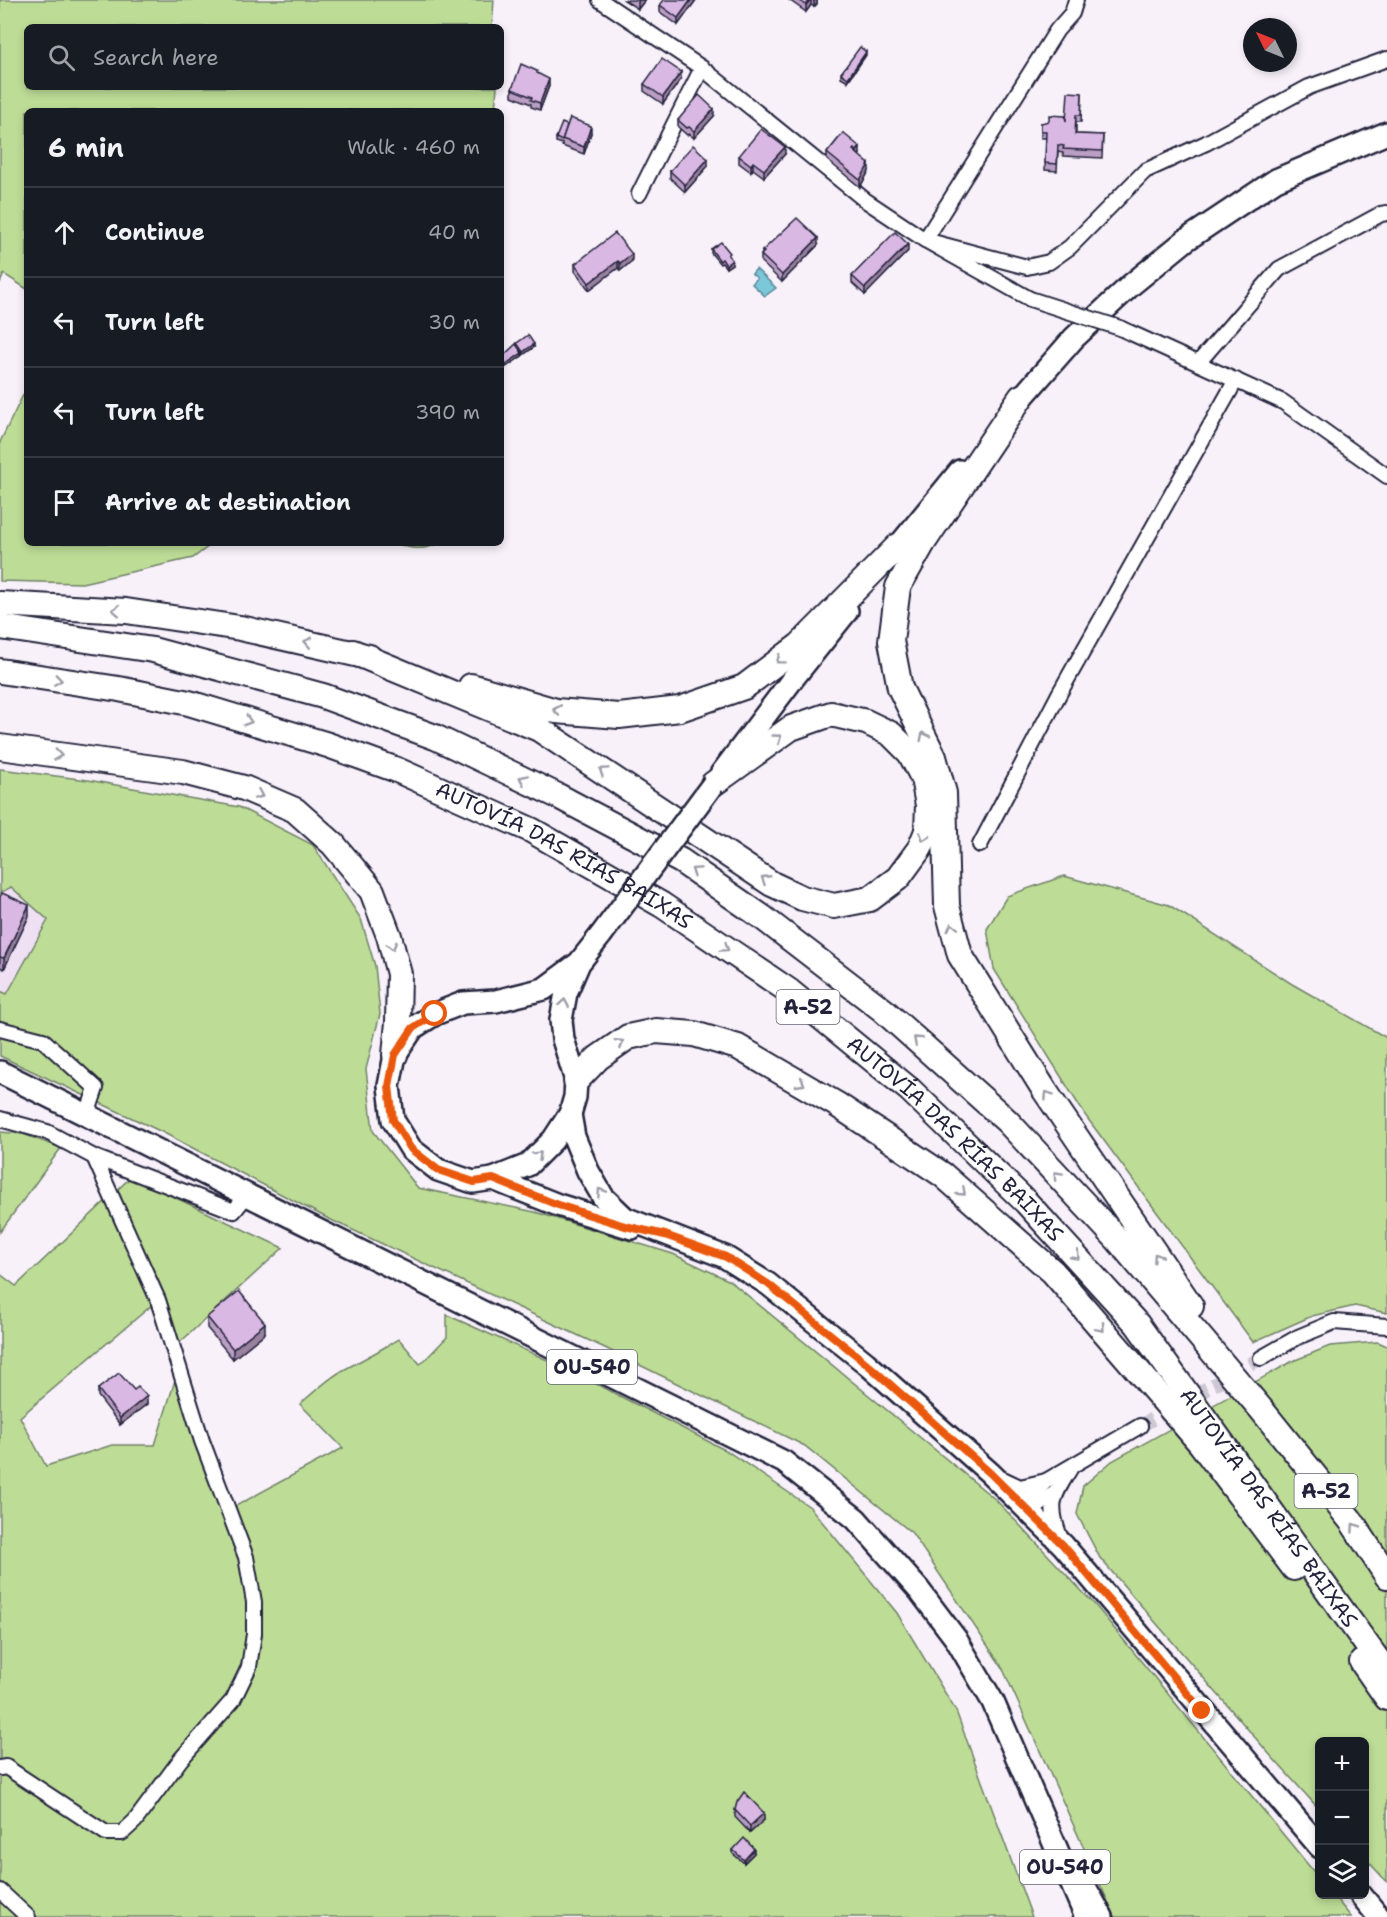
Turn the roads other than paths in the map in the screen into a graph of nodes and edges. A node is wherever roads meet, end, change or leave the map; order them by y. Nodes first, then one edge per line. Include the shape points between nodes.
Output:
1 (600, 0) edge
2 (1076, 0) edge
3 (1387, 59) edge
4 (702, 68) junction
5 (1387, 133) edge
6 (639, 194) dead end
7 (1387, 213) edge
8 (925, 240) junction
9 (1198, 363) junction
10 (1236, 380) junction
11 (1021, 397) junction
12 (1387, 476) edge
13 (898, 546) junction
14 (0, 604) edge
15 (0, 627) edge
16 (353, 652) junction
17 (0, 671) edge
18 (0, 747) edge
19 (714, 784) junction
20 (980, 845) dead end
21 (579, 963) junction
22 (0, 1029) edge
23 (395, 1055) junction
24 (0, 1072) edge
25 (576, 1081) junction
26 (570, 1114) junction
27 (87, 1115) junction
28 (0, 1119) edge
29 (94, 1157) junction
30 (493, 1179) junction
31 (247, 1195) junction
32 (665, 1235) junction
33 (1387, 1326) edge
34 (1261, 1358) tunnel mouth
35 (1261, 1409) junction
36 (1140, 1426) tunnel mouth
37 (1071, 1467) junction
38 (990, 1473) junction
39 (1046, 1481) junction
40 (1055, 1493) junction
41 (1027, 1510) junction
42 (1063, 1545) junction
43 (1387, 1576) edge
44 (1387, 1673) edge
45 (1387, 1698) edge
46 (0, 1768) edge
47 (1043, 1817) junction
48 (1318, 1845) edge
49 (0, 1891) edge
50 (1364, 1899) edge
51 (28, 1917) edge
52 (1086, 1917) edge
53 (1102, 1917) edge
54 (1379, 1917) edge

1 - 4 street
2 - 8 street via 1072,13
3 - 8 street via 1309,87 1145,171 1070,247 1049,262 1027,267
4 - 6 street
4 - 8 street via 865,200
5 - 11 main road via 1276,180 1186,240 1074,338
7 - 9 street via 1279,268
8 - 9 street, bridge via 1030,299 1120,328
9 - 10 street
10 - 12 street via 1283,402
10 - 20 street via 1059,694
11 - 13 main road
35 -> 11 highway via 1045,1091 966,965 947,906 944,793 934,757 900,688 891,641 898,587 922,543
13 -> 16 highway via 800,645 763,673 744,687 680,709 619,716 556,711
13 - 19 main road
16 -> 14 highway via 240,628 126,611
35 -> 15 highway, AUTOVÍA DAS RÍAS BAIXAS / A-52 via 1117,1239 1007,1121 883,1010 762,917 681,861 435,737 323,696 153,650
19 -> 16 highway via 791,728 831,714 866,722 891,734 910,753 923,778 927,831 898,878 870,899 834,906 802,898 772,884 539,729
17 -> 44 highway, AUTOVÍA DAS RÍAS BAIXAS / A-52 via 189,703 397,770 531,830 662,905 789,991 910,1090 1026,1202 1137,1324
18 -> 23 highway via 183,772 244,788 295,810 333,844 372,891 399,974
19 - 21 main road, bridge
21 - 23 main road via 544,988 496,1001 463,1003 435,1014 413,1028
25 -> 21 main road via 561,1020 566,993
22 - 27 street via 42,1040 96,1088
23 - 30 main road via 389,1086 393,1120 411,1149 438,1170 474,1182
24 - 27 main road, OU-540
25 - 26 main road
25 -> 45 highway via 598,1058 628,1037 656,1031 694,1034 738,1047 837,1104 943,1175 1053,1272 1193,1435
30 -> 26 main road via 528,1165 553,1140
32 -> 26 main road via 625,1218 603,1197 574,1137
27 - 31 main road, OU-540
28 - 29 street via 47,1132
29 - 31 street via 234,1211
29 - 46 street via 158,1300 202,1441 246,1557 254,1602 249,1668 233,1700 122,1833 106,1833 6,1767
30 - 32 main road via 558,1205
31 - 47 main road, OU-540 via 784,1462 856,1519 956,1639 993,1702
32 - 38 main road via 726,1257 768,1284 866,1363
33 - 34 street via 1334,1322
43 -> 35 highway, AUTOVÍA DAS RÍAS BAIXAS / A-52 via 1352,1522
36 - 37 street
37 - 39 street
37 - 40 street
38 - 39 street via 1020,1486
38 - 41 main road
39 - 41 street via 1028,1500
40 - 41 street
40 - 42 street via 1052,1515
41 - 42 main road
42 - 48 main road
47 - 52 main road, OU-540
47 - 53 main road
49 - 51 street
50 - 54 main road

